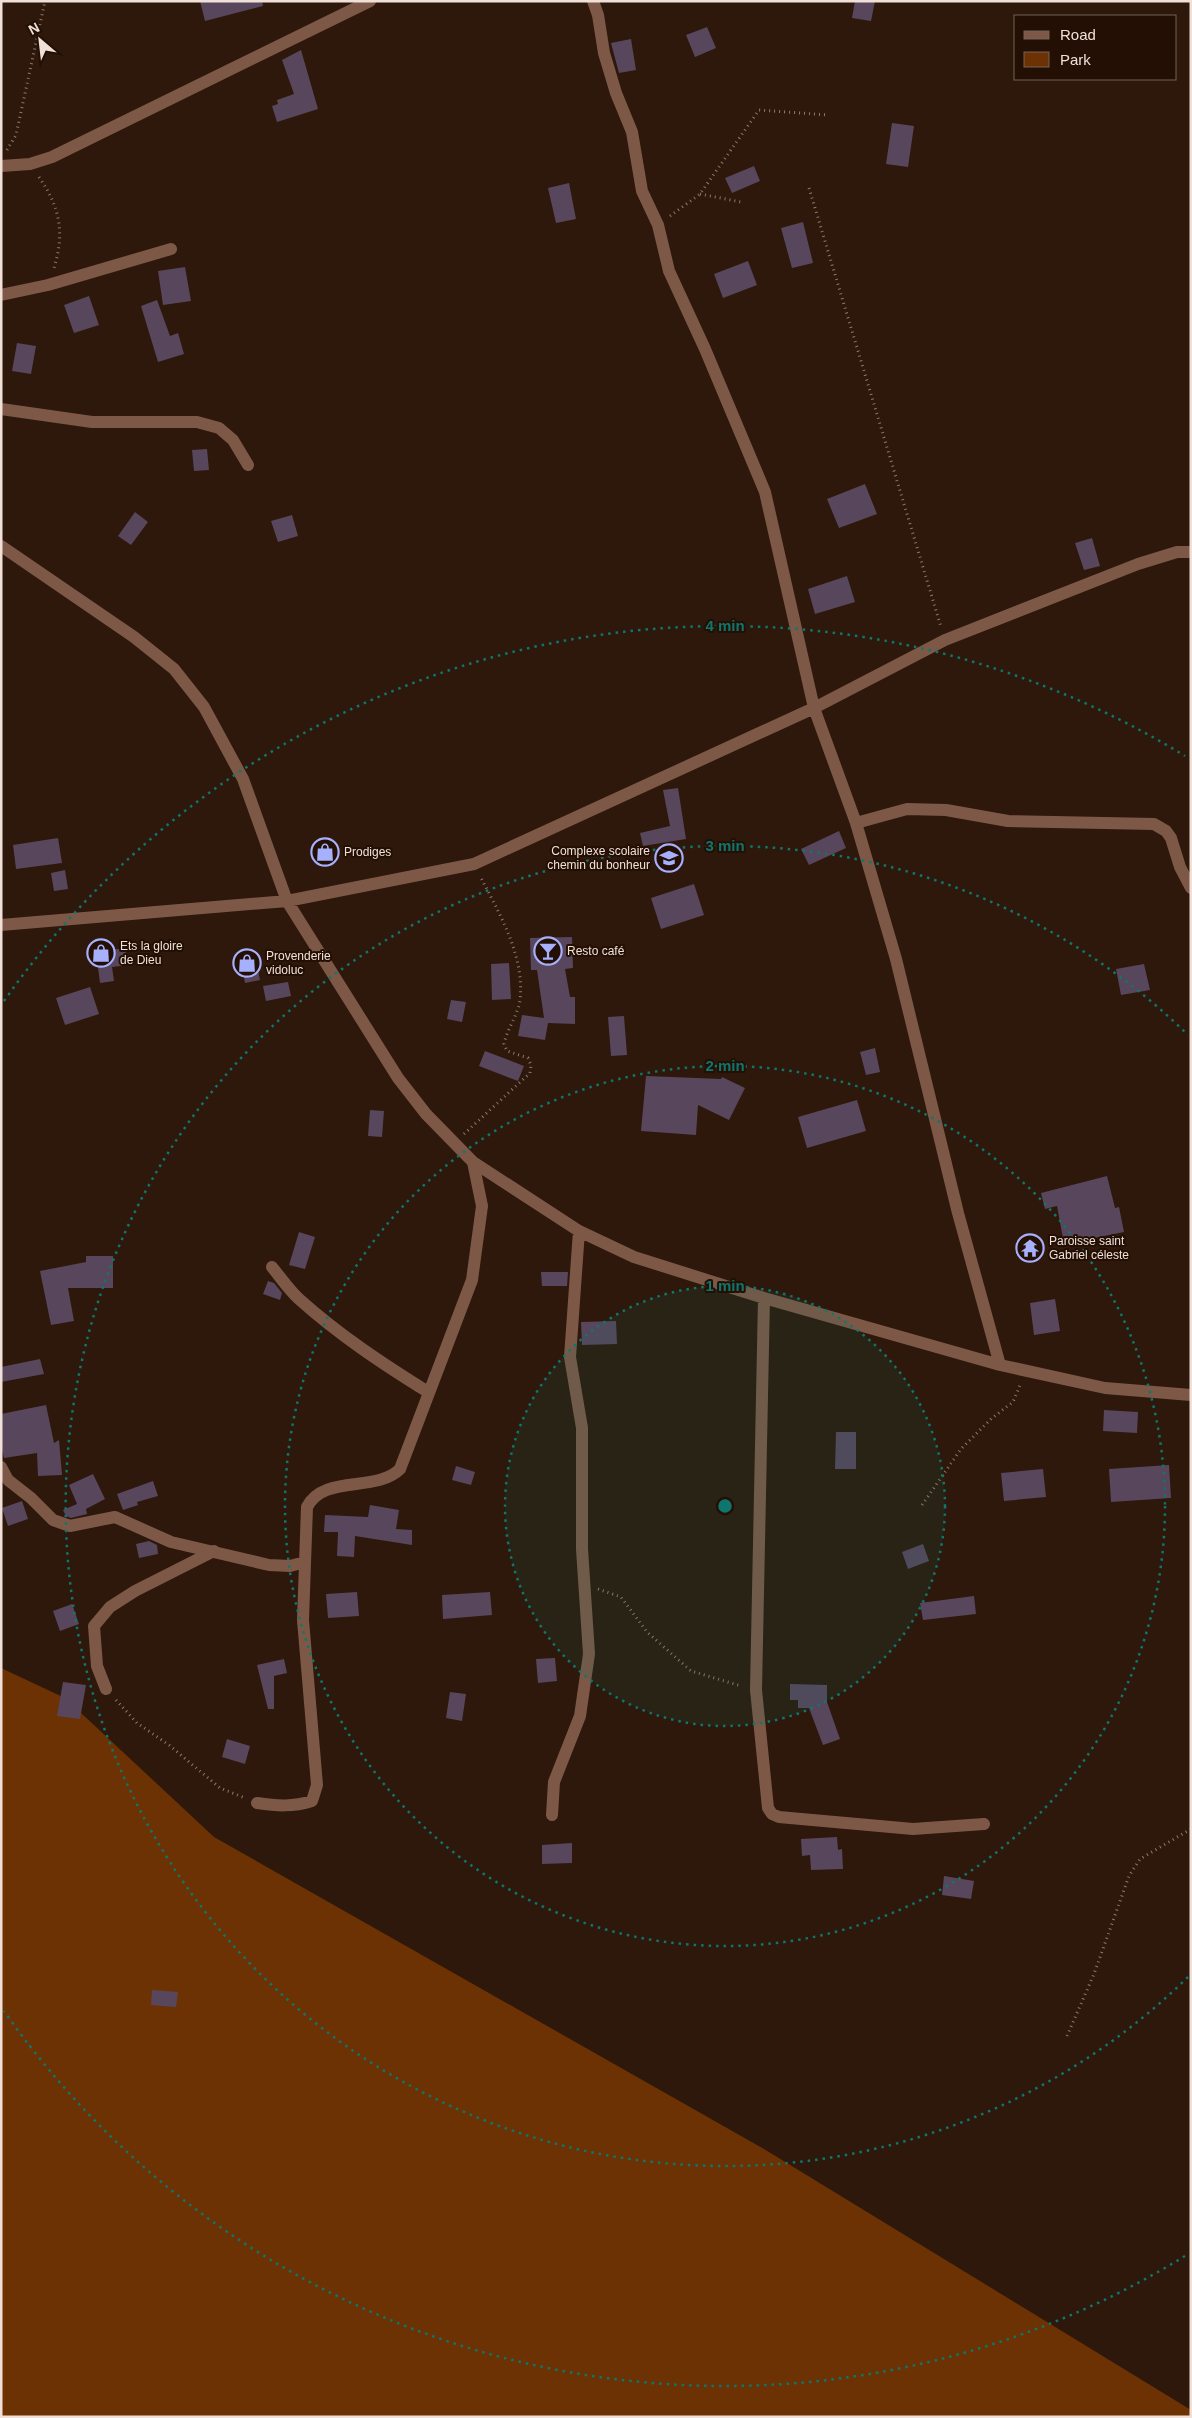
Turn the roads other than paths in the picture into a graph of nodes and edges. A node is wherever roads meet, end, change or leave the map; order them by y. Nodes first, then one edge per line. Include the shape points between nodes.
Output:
1 (370, 1) edge
2 (593, 1) edge
3 (3, 160) edge
4 (171, 249) dead end
5 (1, 294) edge
6 (1, 409) edge
7 (248, 465) dead end
8 (1, 546) edge
9 (1191, 552) edge
10 (814, 708) junction
11 (856, 823) junction
12 (1191, 888) edge
13 (287, 901) junction
14 (1, 925) edge
15 (473, 1162) junction
16 (579, 1231) junction
17 (272, 1267) dead end
18 (764, 1298) junction
19 (1000, 1365) junction
20 (428, 1392) junction
21 (1191, 1395) edge
22 (1, 1467) edge
23 (214, 1551) junction
24 (305, 1562) junction
25 (106, 1689) road end
26 (257, 1802) road end
27 (552, 1815) dead end
28 (984, 1824) dead end

1 - 3 street via 52,157 30,164
2 - 10 street via 606,61 632,132 642,191 658,225 669,271 765,492
4 - 5 street via 48,285
6 - 7 street via 92,422 205,424 219,428 233,440
8 - 13 street via 134,637 174,669 204,707 243,779
9 - 10 street via 1177,552 1138,564 945,640
10 - 11 street
10 - 13 street via 474,864
11 - 12 street via 907,809 946,810 1008,821 1154,824 1166,831
11 - 19 street via 896,959 958,1213
13 - 14 street
13 - 15 street via 398,1078 426,1114
15 - 16 street
15 - 20 street via 482,1206 472,1280
16 - 18 street via 634,1257
16 - 27 street via 570,1357 582,1428 582,1549 589,1654 580,1716 554,1782
17 - 20 street via 298,1298 334,1328
18 - 19 street
18 - 28 street via 756,1690 768,1808 772,1814 913,1829
19 - 21 street via 1105,1388
20 - 24 street via 400,1469 394,1474 323,1491 312,1498 307,1507
22 - 23 street via 8,1480 53,1520 70,1526 115,1517 171,1542
23 - 24 street via 269,1565 290,1566
23 - 25 street via 135,1590 110,1607 94,1626 98,1666
24 - 26 street via 302,1620 317,1786 312,1801 300,1805

